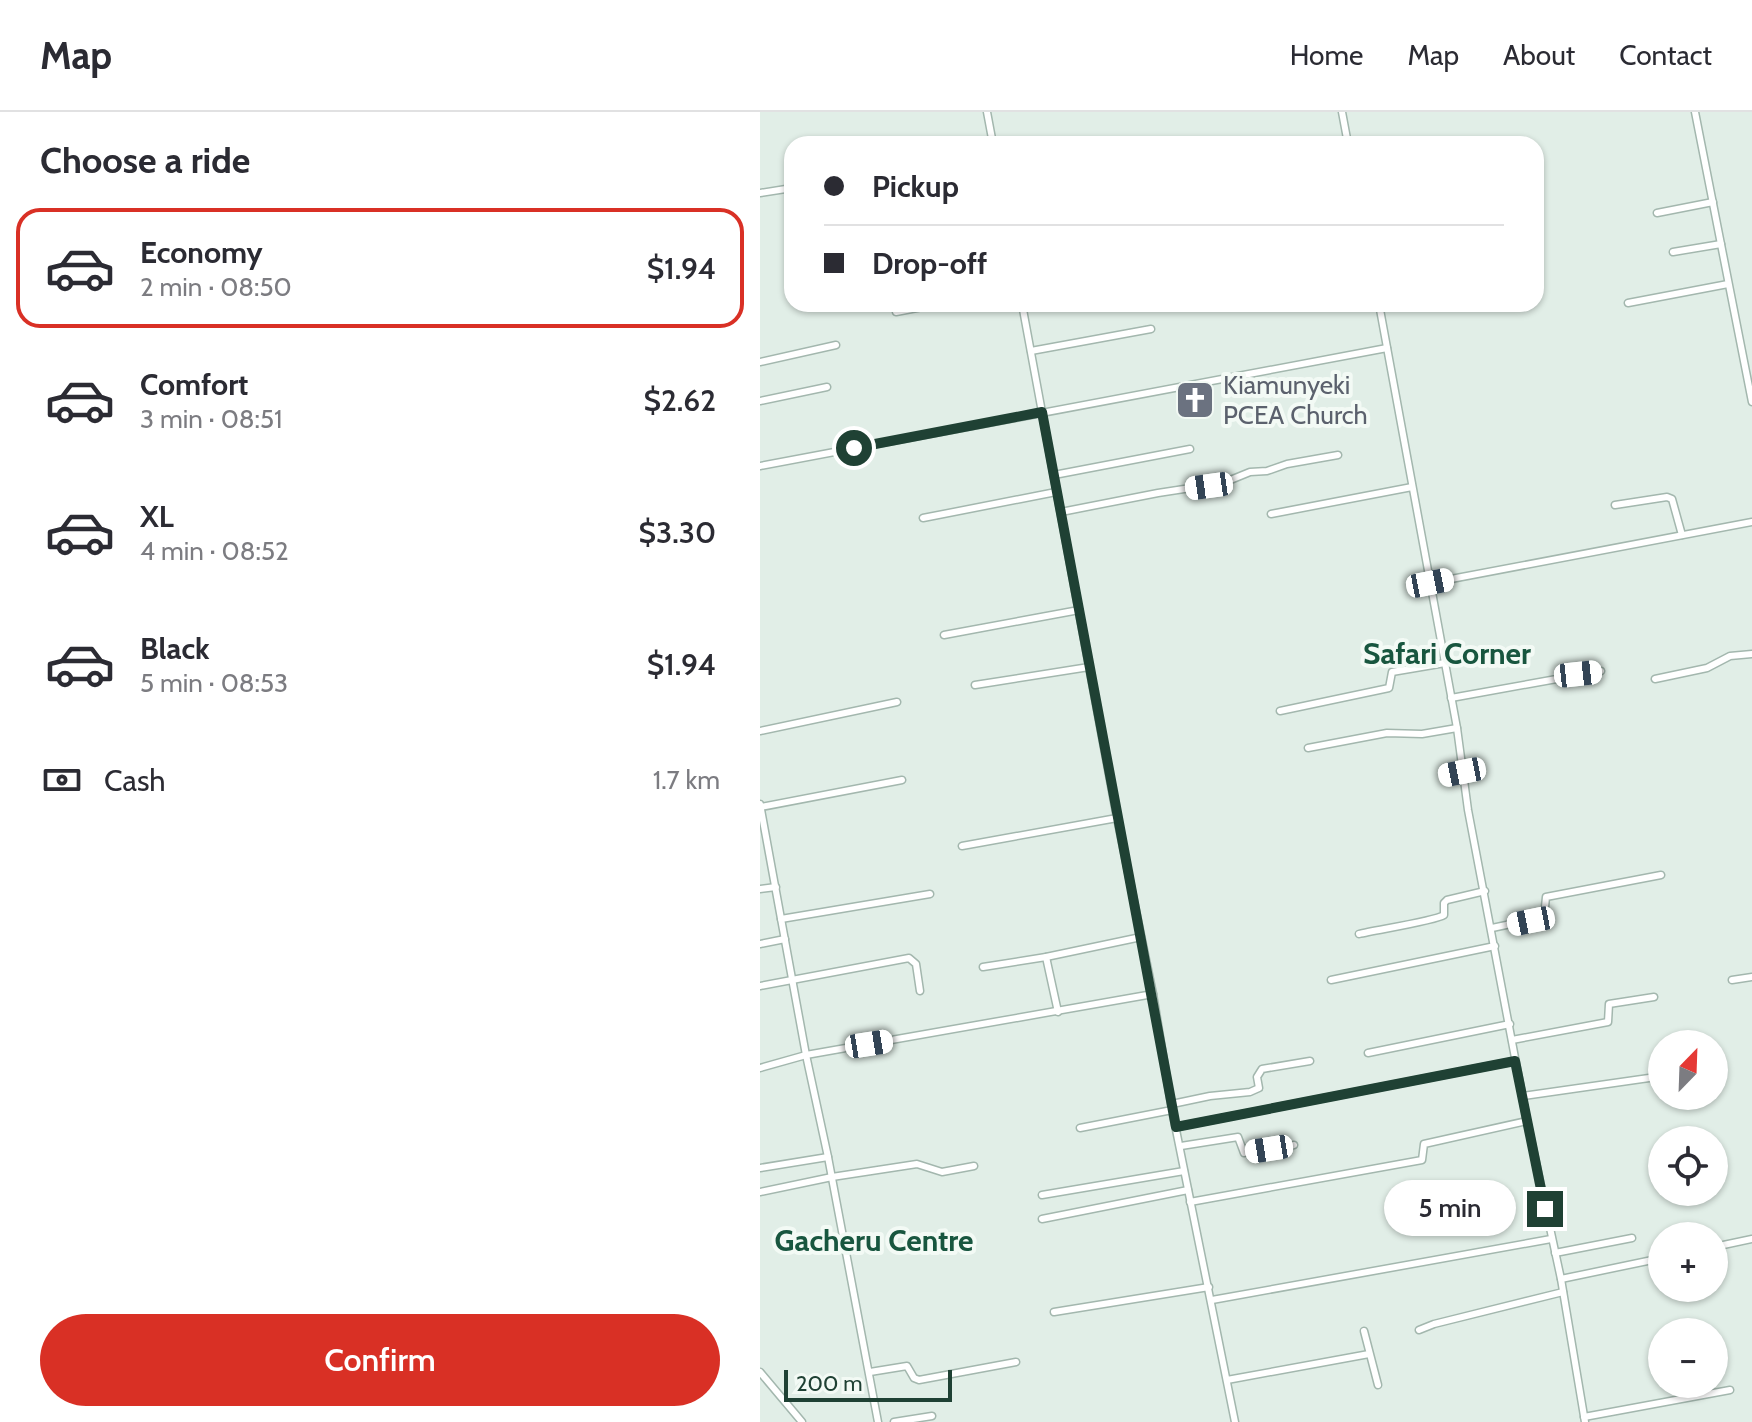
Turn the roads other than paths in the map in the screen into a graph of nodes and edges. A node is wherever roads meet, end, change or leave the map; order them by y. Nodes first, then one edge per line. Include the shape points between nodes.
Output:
1 (987, 112) edge
2 (1342, 112) edge
3 (1695, 112) edge
4 (992, 136) edge
5 (1346, 136) edge
6 (784, 189) edge
7 (760, 193) edge
8 (1713, 202) junction
9 (1657, 213) dead end
10 (1721, 244) junction
11 (1673, 252) dead end
12 (1728, 284) junction
13 (1628, 303) dead end
14 (1024, 312) edge
15 (1380, 312) edge
16 (1151, 329) dead end
17 (836, 345) dead end
18 (1387, 348) junction
19 (1031, 351) junction
20 (760, 362) edge
21 (827, 387) dead end
22 (760, 401) edge
23 (1752, 402) edge
24 (1042, 412) junction
25 (1190, 449) dead end
26 (1338, 455) dead end
27 (760, 466) edge
28 (1054, 475) junction
29 (1412, 487) junction
30 (1056, 492) junction
31 (1615, 505) dead end
32 (1061, 512) junction
33 (1271, 514) dead end
34 (923, 518) dead end
35 (1752, 522) edge
36 (1682, 535) junction
37 (1430, 583) junction
38 (1079, 610) junction
39 (944, 635) dead end
40 (1752, 654) edge
41 (1445, 663) junction
42 (1089, 667) junction
43 (1601, 671) dead end
44 (1655, 679) dead end
45 (975, 685) dead end
46 (1451, 698) junction
47 (897, 702) dead end
48 (1280, 711) dead end
49 (1457, 728) junction
50 (760, 731) edge
51 (1308, 748) dead end
52 (1462, 772) junction
53 (1445, 775) dead end
54 (902, 780) dead end
55 (760, 806) edge
56 (1117, 818) junction
57 (962, 846) dead end
58 (1661, 875) dead end
59 (776, 887) junction
60 (760, 889) edge
61 (1485, 891) junction
62 (930, 894) dead end
63 (781, 919) junction
64 (1492, 928) junction
65 (1359, 934) dead end
66 (1141, 937) junction
67 (785, 939) junction
68 (760, 944) edge
69 (1495, 946) junction
70 (1046, 957) junction
71 (983, 967) dead end
72 (1752, 977) edge
73 (792, 980) junction
74 (1331, 980) dead end
75 (1732, 980) dead end
76 (760, 986) edge
77 (920, 991) dead end
78 (1153, 994) junction
79 (1654, 997) dead end
80 (1058, 1012) junction
81 (1510, 1024) junction
82 (1512, 1040) junction
83 (1368, 1053) dead end
84 (806, 1055) junction
85 (1310, 1061) dead end
86 (1515, 1061) junction
87 (760, 1068) edge
88 (1648, 1078) edge
89 (1523, 1096) junction
90 (1172, 1107) junction
91 (1527, 1121) junction
92 (1176, 1127) junction
93 (1080, 1128) dead end
94 (1294, 1145) dead end
95 (1181, 1146) junction
96 (828, 1157) junction
97 (974, 1166) dead end
98 (760, 1168) edge
99 (1184, 1171) junction
100 (832, 1177) junction
101 (1188, 1190) junction
102 (760, 1192) edge
103 (1042, 1195) dead end
104 (1190, 1202) junction
105 (1042, 1219) dead end
106 (1632, 1238) dead end
107 (1551, 1239) junction
108 (1752, 1239) edge
109 (1728, 1244) edge
110 (1555, 1253) junction
111 (1648, 1261) edge
112 (1561, 1279) junction
113 (1209, 1287) junction
114 (1563, 1292) junction
115 (1212, 1300) junction
116 (1054, 1312) dead end
117 (1419, 1330) dead end
118 (1364, 1331) dead end
119 (1369, 1354) junction
120 (1016, 1362) dead end
121 (760, 1372) edge
122 (870, 1372) junction
123 (1227, 1380) junction
124 (1378, 1385) dead end
125 (1730, 1390) dead end
126 (932, 1416) dead end
127 (1585, 1419) edge
128 (802, 1422) edge
129 (878, 1422) edge
130 (894, 1422) edge
131 (1235, 1422) edge

1 - 4 street
2 - 5 street
3 - 8 street
6 - 7 street
8 - 9 street
8 - 10 street
10 - 11 street
10 - 12 street
12 - 13 street
12 - 23 street
14 - 19 street
15 - 18 street
16 - 19 street
17 - 20 street
18 - 24 street
18 - 29 street
19 - 24 street
21 - 22 street
24 - 27 street
24 - 28 street
25 - 28 street
26 - 32 street via 1250,472 1223,483
28 - 30 street
29 - 33 street
29 - 37 street
30 - 32 street
30 - 34 street
31 - 36 street via 1672,499
32 - 38 street
35 - 36 street
36 - 37 street
37 - 41 street
38 - 39 street
38 - 42 street
40 - 44 street
41 - 46 street
41 - 48 street via 1392,672 1389,688
42 - 45 street
42 - 56 street
43 - 46 street
46 - 49 street
47 - 50 street
49 - 51 street via 1387,733
49 - 52 street
52 - 53 street
52 - 61 street
54 - 55 street
55 - 59 street
56 - 57 street
56 - 66 street
58 - 64 street via 1546,897 1544,917
59 - 60 street
59 - 63 street
61 - 64 street
61 - 65 street via 1447,900 1439,919
62 - 63 street
63 - 67 street
64 - 69 street
66 - 70 street
66 - 78 street
67 - 68 street
67 - 73 street
69 - 74 street
69 - 81 street
70 - 71 street
70 - 80 street
72 - 75 street
73 - 76 street
73 - 77 street via 909,958 916,964
73 - 84 street
78 - 80 street
78 - 90 street
79 - 82 street via 1609,1004 1608,1022
80 - 84 street
81 - 82 street
81 - 83 street
82 - 86 street
84 - 87 street
84 - 96 street
85 - 90 street via 1262,1069 1259,1088 1250,1092
86 - 89 street
86 - 92 street
88 - 89 street
89 - 91 street
90 - 92 street
90 - 93 street
91 - 104 street via 1424,1144 1422,1160
91 - 107 street
92 - 95 street
94 - 95 street via 1244,1153 1235,1137
95 - 99 street
96 - 98 street
96 - 100 street
97 - 100 street via 942,1172 917,1164
99 - 101 street
99 - 103 street
100 - 102 street
100 - 122 street
101 - 104 street
101 - 105 street
104 - 113 street
106 - 110 street
107 - 110 street
107 - 115 street
108 - 109 street
110 - 112 street
111 - 112 street
112 - 114 street
113 - 115 street
113 - 116 street
114 - 117 street
114 - 127 street
115 - 123 street
118 - 119 street
119 - 123 street
119 - 124 street
120 - 122 street via 919,1380 907,1366
121 - 128 street
122 - 129 street
123 - 131 street
125 - 127 street
126 - 130 street

